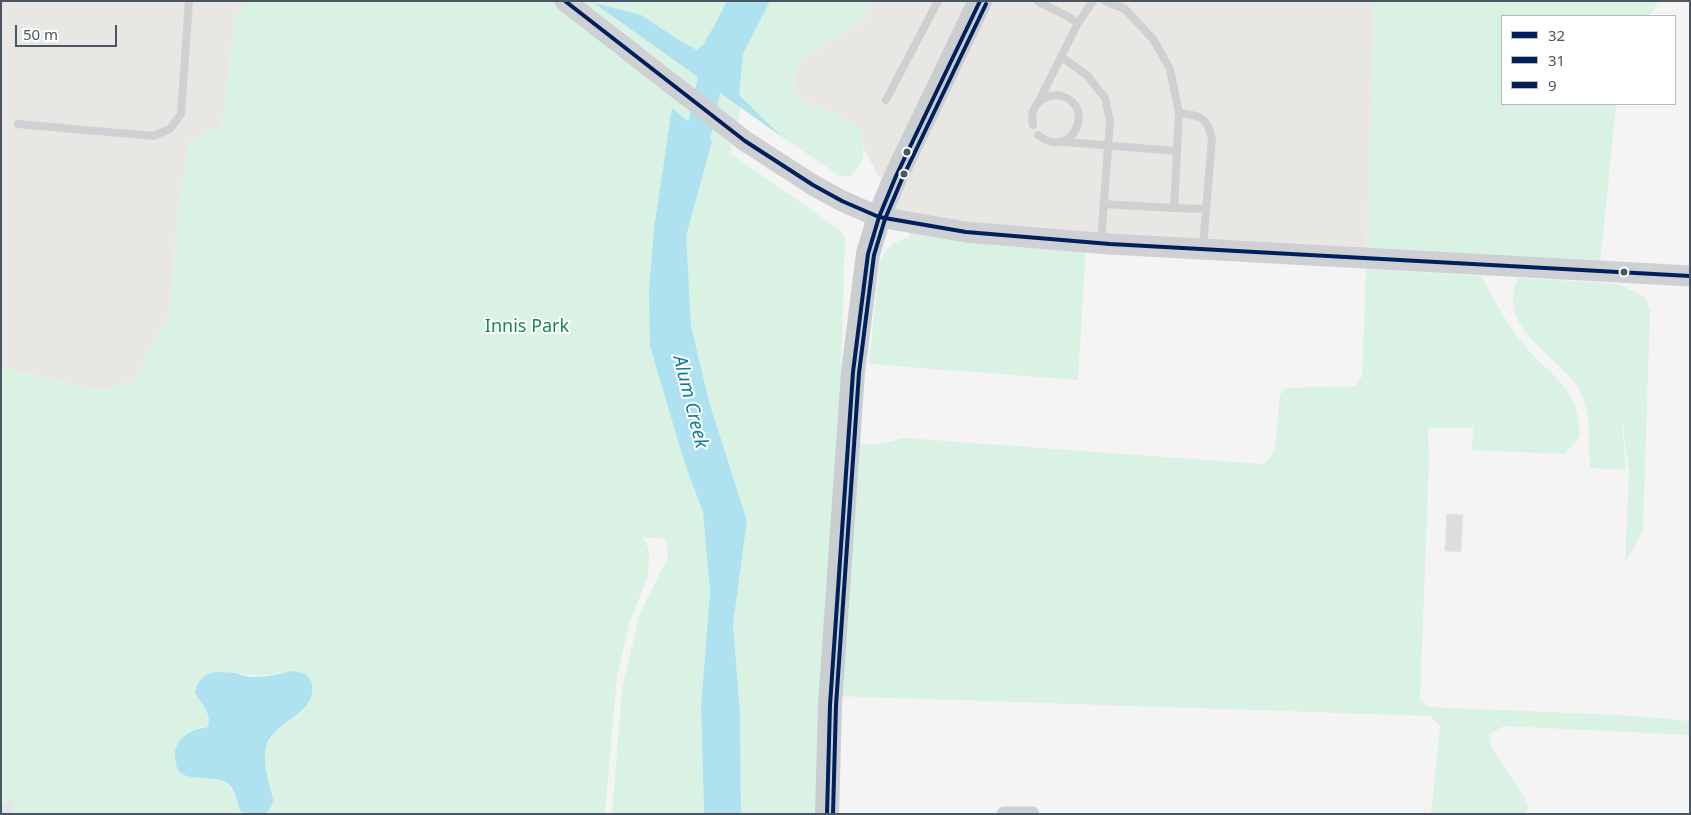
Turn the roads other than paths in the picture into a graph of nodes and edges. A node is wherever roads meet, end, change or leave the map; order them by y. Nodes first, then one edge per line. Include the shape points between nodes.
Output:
1 (189, 1) edge
2 (565, 1) edge
3 (938, 1) edge
4 (980, 1) edge
5 (1038, 1) edge
6 (1093, 1) edge
7 (1105, 1) edge
8 (1126, 5) edge
9 (1078, 23) junction
10 (1061, 57) junction
11 (886, 100) dead end
12 (1038, 102) junction
13 (1179, 112) junction
14 (18, 124) dead end
15 (1033, 125) dead end
16 (1038, 135) dead end
17 (1062, 142) junction
18 (1108, 145) junction
19 (1177, 151) junction
20 (1104, 204) junction
21 (1174, 208) junction
22 (1206, 209) junction
23 (879, 217) junction
24 (1101, 243) junction
25 (1203, 249) junction
26 (1690, 276) edge
27 (827, 814) edge
28 (1004, 814) edge
29 (1032, 814) edge

1 - 14 lane via 181,114 170,129 153,136
2 - 23 main road via 745,140 842,202
3 - 11 lane
4 - 23 main road
5 - 9 lane
6 - 9 lane
7 - 8 lane
8 - 13 lane via 1153,39 1170,69
9 - 10 lane
10 - 12 lane
10 - 18 lane via 1087,75 1105,98 1110,120
12 - 15 lane via 1032,116
12 - 17 lane via 1060,96 1073,103 1079,118 1078,126
13 - 19 lane
13 - 22 lane via 1200,116 1209,128 1212,139
16 - 17 lane via 1047,141
17 - 18 lane
18 - 19 lane
18 - 20 lane
19 - 21 lane
20 - 21 lane
20 - 24 lane
21 - 22 lane
22 - 25 lane
23 - 24 main road via 966,232
23 - 27 main road via 868,254 853,372 830,705
24 - 25 main road
25 - 26 main road
28 - 29 street

